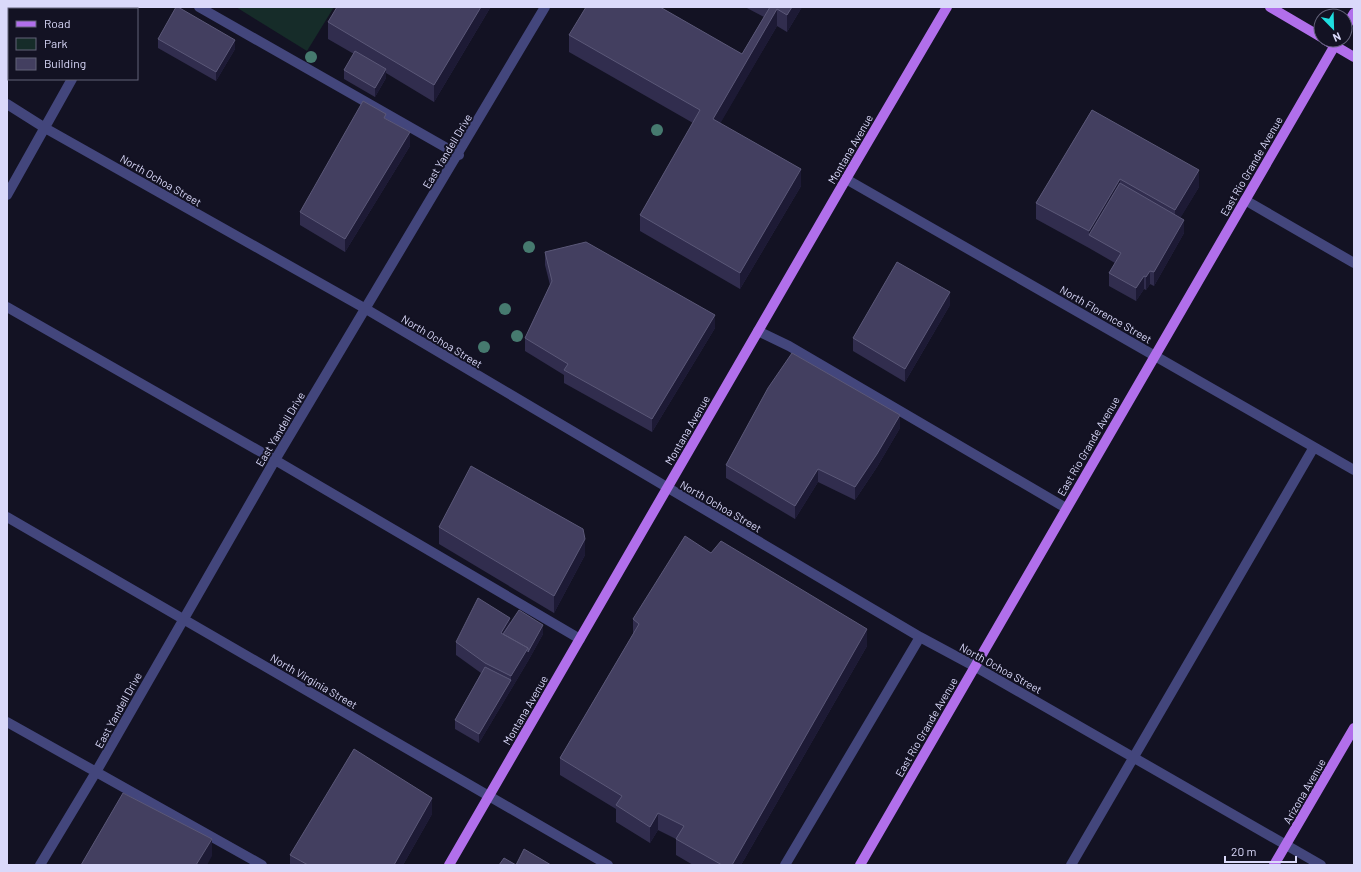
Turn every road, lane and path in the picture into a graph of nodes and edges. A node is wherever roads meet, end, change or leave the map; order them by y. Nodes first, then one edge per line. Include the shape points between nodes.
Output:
1 (199, 7) edge
2 (545, 7) edge
3 (947, 7) edge
4 (1270, 7) edge
5 (1313, 32) edge
6 (1333, 48) edge
7 (1342, 48) edge
8 (1354, 57) edge
9 (71, 80) edge
10 (7, 104) edge
11 (45, 128) junction
12 (459, 155) junction
13 (846, 179) junction
14 (7, 195) edge
15 (1245, 200) junction
16 (1354, 263) edge
17 (7, 307) edge
18 (366, 309) junction
19 (758, 331) junction
20 (1154, 356) junction
21 (1314, 448) junction
22 (275, 460) junction
23 (1354, 470) edge
24 (667, 488) junction
25 (1066, 508) junction
26 (7, 517) edge
27 (183, 619) junction
28 (920, 637) junction
29 (580, 639) junction
30 (974, 666) junction
31 (7, 722) edge
32 (1354, 728) edge
33 (1133, 757) junction
34 (96, 772) junction
35 (489, 796) junction
36 (1286, 845) junction
37 (40, 865) edge
38 (262, 865) edge
39 (449, 865) edge
40 (608, 865) edge
41 (785, 865) edge
42 (860, 865) edge
43 (1071, 865) edge
44 (1274, 865) edge
45 (1321, 865) edge

1 - 12 street
2 - 12 street, East Yandell Drive
3 - 13 main road, Montana Avenue
4 - 5 main road
6 - 15 main road, East Rio Grande Avenue
7 - 8 main road
9 - 11 street
10 - 11 street, North Ochoa Street
11 - 14 street
11 - 18 street, North Ochoa Street
12 - 18 street, East Yandell Drive
13 - 19 main road, Montana Avenue
13 - 20 street, North Florence Street
15 - 16 street
15 - 20 main road, East Rio Grande Avenue
17 - 22 street
18 - 22 street, East Yandell Drive
18 - 24 street, North Ochoa Street
19 - 24 main road, Montana Avenue
19 - 25 street via 789,346
20 - 21 street, North Florence Street
20 - 25 main road, East Rio Grande Avenue
21 - 23 street, North Florence Street
21 - 33 street
22 - 27 street, East Yandell Drive
22 - 29 street
24 - 28 street, North Ochoa Street
24 - 29 main road, Montana Avenue
25 - 30 main road, East Rio Grande Avenue
26 - 27 street, North Virginia Street
27 - 34 street, East Yandell Drive
27 - 35 street, North Virginia Street
28 - 30 street, North Ochoa Street
28 - 41 street
29 - 35 main road, Montana Avenue
30 - 33 street, North Ochoa Street
30 - 42 main road, East Rio Grande Avenue
31 - 34 street
32 - 36 main road, Arizona Avenue
33 - 36 street, North Ochoa Street
33 - 43 street
34 - 37 street, East Yandell Drive
34 - 38 street
35 - 39 main road, Montana Avenue
35 - 40 street, North Virginia Street
36 - 44 main road, Arizona Avenue
36 - 45 street, North Ochoa Street

